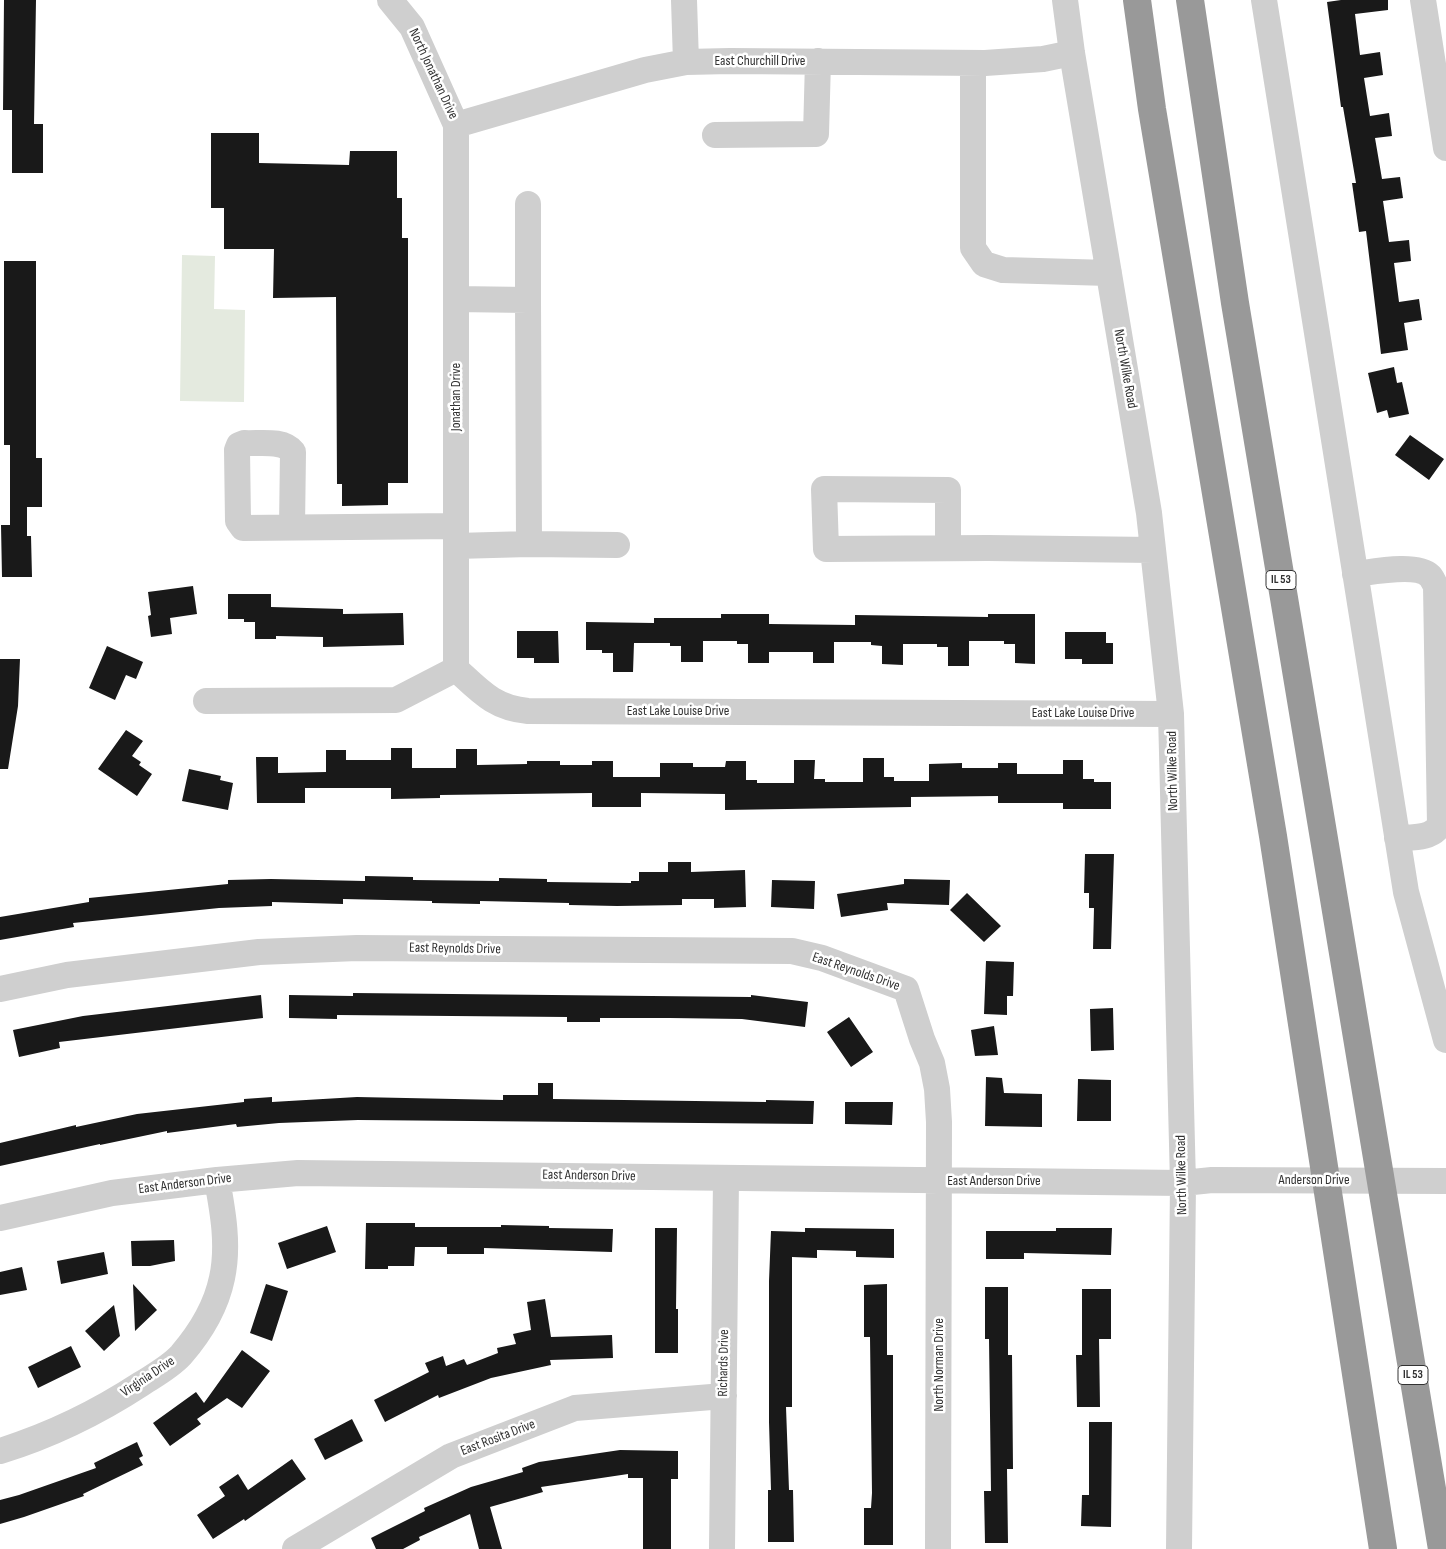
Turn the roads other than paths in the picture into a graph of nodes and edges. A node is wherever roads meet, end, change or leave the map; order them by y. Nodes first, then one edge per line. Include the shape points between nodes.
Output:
1 (390, 0) edge
2 (684, 0) edge
3 (1066, 0) edge
4 (1137, 0) edge
5 (1190, 0) edge
6 (1264, 0) edge
7 (1423, 0) edge
8 (1072, 53) junction
9 (818, 61) junction
10 (686, 62) junction
11 (973, 63) junction
12 (456, 126) junction
13 (716, 135) dead end
14 (1446, 147) edge
15 (528, 204) dead end
16 (1109, 273) junction
17 (456, 299) junction
18 (528, 300) junction
19 (292, 527) dead end
20 (456, 536) junction
21 (529, 544) junction
22 (617, 545) dead end
23 (948, 548) junction
24 (1153, 550) junction
25 (1355, 574) junction
26 (1438, 575) edge
27 (456, 669) junction
28 (206, 702) dead end
29 (1171, 714) junction
30 (1443, 825) edge
31 (1397, 838) junction
32 (1437, 979) edge
33 (0, 990) edge
34 (906, 990) joint
35 (1446, 1040) edge
36 (726, 1178) junction
37 (217, 1180) junction
38 (940, 1181) junction
39 (1446, 1181) edge
40 (1182, 1183) junction
41 (0, 1218) edge
42 (724, 1396) junction
43 (0, 1451) edge
44 (295, 1549) edge
45 (722, 1549) edge
46 (938, 1549) edge
47 (1179, 1549) edge
48 (1383, 1549) edge
49 (1442, 1549) edge

1 - 12 street, North Jonathan Drive via 412,27
2 - 10 street
3 - 8 street, North Wilke Road
4 - 48 highway via 1152,109 1273,836
5 - 49 highway, IL 53 via 1235,303
6 - 25 street
7 - 14 street
8 - 11 street, East Churchill Drive via 1043,59
8 - 16 street, North Wilke Road
9 - 10 street, East Churchill Drive
9 - 11 street, East Churchill Drive
9 - 13 street via 816,134
10 - 12 street, East Churchill Drive via 645,70
11 - 16 street via 973,248 984,264 1003,270
12 - 17 street, Jonathan Drive
15 - 18 street
16 - 24 street, North Wilke Road
17 - 18 street
17 - 20 street, Jonathan Drive
18 - 21 street
19 - 20 street
20 - 21 street
20 - 27 street, Jonathan Drive
21 - 22 street
23 - 23 street via 826,549 824,489 948,490
23 - 24 street
24 - 29 street, North Wilke Road
25 - 26 street via 1398,569
25 - 31 street
26 - 30 street
27 - 28 street via 396,700
27 - 29 street, East Lake Louise Drive via 492,701 528,711
29 - 40 street, North Wilke Road
30 - 31 street via 1431,834
31 - 32 street via 1406,892
32 - 35 street
33 - 34 street, East Reynolds Drive via 67,975 259,952 357,948 792,951 822,958
34 - 38 street, North Norman Drive via 932,1063 940,1122
36 - 37 street, East Anderson Drive via 332,1173
36 - 38 street, East Anderson Drive
36 - 42 street, Richards Drive
37 - 41 street, East Anderson Drive via 112,1193
37 - 43 street, Virginia Drive via 225,1236 222,1278 215,1302 191,1343 165,1369 85,1417 37,1440
38 - 40 street, East Anderson Drive
38 - 46 street, North Norman Drive
39 - 40 street, Anderson Drive via 1212,1180
40 - 47 street, North Wilke Road
42 - 44 street, East Rosita Drive via 575,1408 451,1456
42 - 45 street, Richards Drive

